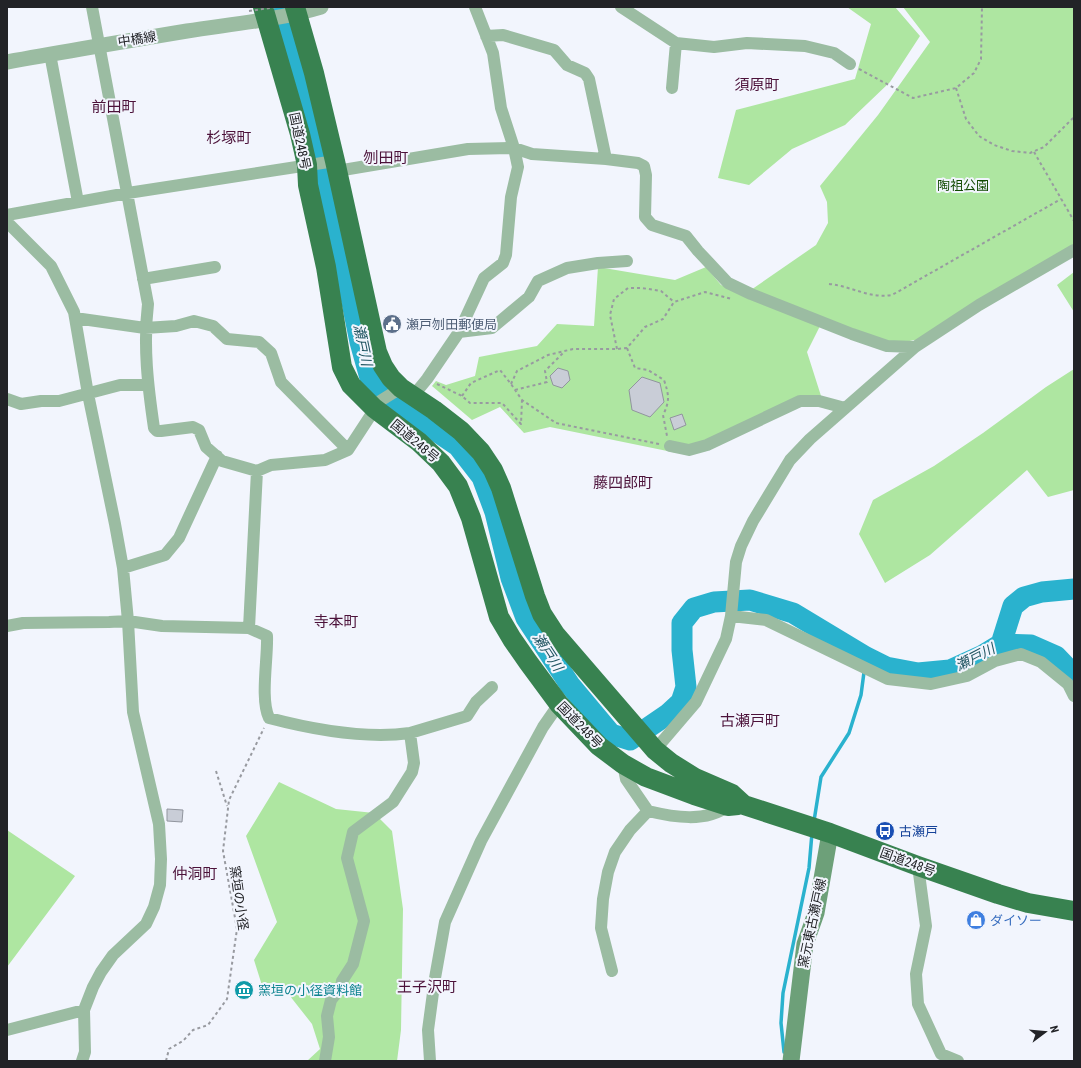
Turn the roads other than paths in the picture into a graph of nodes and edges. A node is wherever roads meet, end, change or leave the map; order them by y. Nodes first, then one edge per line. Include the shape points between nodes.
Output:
1 (92, 7) edge
2 (321, 7) edge
3 (475, 7) edge
4 (621, 7) edge
5 (266, 12) edge
6 (295, 12) edge
7 (486, 36) junction
8 (676, 43) junction
9 (98, 45) junction
10 (50, 54) junction
11 (7, 62) edge
12 (850, 64) road end
13 (672, 88) dead end
14 (514, 148) junction
15 (606, 159) junction
16 (311, 165) junction
17 (334, 165) junction
18 (128, 193) junction
19 (78, 202) junction
20 (7, 215) edge
21 (7, 222) edge
22 (1074, 250) edge
23 (627, 261) dead end
24 (215, 267) dead end
25 (143, 279) junction
26 (75, 318) junction
27 (145, 328) junction
28 (459, 332) junction
29 (915, 347) junction
30 (148, 385) junction
31 (404, 391) junction
32 (88, 394) junction
33 (7, 399) edge
34 (377, 405) junction
35 (845, 408) junction
36 (670, 446) road end
37 (348, 450) junction
38 (217, 456) junction
39 (257, 472) junction
40 (123, 568) junction
41 (731, 614) junction
42 (128, 620) junction
43 (7, 626) edge
44 (250, 628) junction
45 (492, 687) dead end
46 (1072, 687) edge
47 (559, 704) junction
48 (410, 732) junction
49 (652, 746) junction
50 (623, 764) junction
51 (736, 805) junction
52 (648, 811) junction
53 (819, 830) junction
54 (918, 866) junction
55 (1074, 911) edge
56 (612, 971) dead end
57 (84, 1010) junction
58 (7, 1030) edge
59 (82, 1061) edge
60 (325, 1061) edge
61 (430, 1061) edge
62 (792, 1061) edge
63 (958, 1061) edge

1 - 9 street
2 - 6 street, 中橋線
3 - 7 street
4 - 8 street
5 - 6 street, 中橋線
5 - 9 street, 中橋線
5 - 16 highway, 国道248号
6 - 17 highway, 国道248号 via 314,73
7 - 14 street via 493,53 501,108
7 - 15 street via 503,35 554,50 567,65 585,73 589,79
8 - 12 street via 714,47 747,43 805,46 834,53
8 - 13 street
9 - 10 street, 中橋線
9 - 18 street
10 - 11 street, 中橋線
10 - 19 street
14 - 15 street via 532,154
14 - 17 street via 468,149
14 - 28 street via 518,167 511,197 506,255 503,263 484,278
15 - 29 street via 644,166 645,217 652,225 686,236 728,283 887,346
16 - 17 street
16 - 18 street
16 - 34 highway, 国道248号 via 308,185 326,267 342,367 351,385
17 - 31 highway, 国道248号 via 377,352 391,378
18 - 19 street
18 - 25 street
19 - 20 street
21 - 26 street via 51,266
22 - 29 street via 980,305
23 - 28 street via 567,268 538,281 530,297 492,328
24 - 25 street
25 - 27 street via 148,304
26 - 27 street
26 - 32 street
27 - 30 street
27 - 37 street via 176,326 194,321 213,326 227,339 259,342 271,353 281,382
28 - 31 street via 427,379
29 - 35 street
30 - 32 street via 120,385
30 - 38 street via 154,428 161,431 193,427 198,430 206,447
31 - 34 street
31 - 49 highway, 国道248号 via 434,410 481,452 501,488 542,614 555,634
32 - 33 street via 59,401 21,404
32 - 40 street
34 - 37 street
34 - 47 highway, 国道248号 via 441,463 458,486 471,518 499,617
35 - 36 street via 819,401 800,401 707,445 689,450
35 - 41 street via 790,460 753,521 740,546 736,562
37 - 39 street via 325,460 271,465
38 - 39 street via 222,461
38 - 40 street via 179,538 165,555
39 - 44 street
40 - 42 street
41 - 46 street via 766,620 888,680 931,684 967,676 996,661 1020,654 1041,662
41 - 49 street via 726,640 696,702
42 - 43 street via 23,623
42 - 44 street via 162,626
42 - 57 street via 134,712 159,824 160,885 150,918 113,955 93,987
44 - 48 street via 267,636 264,696 269,718 312,728 374,735
45 - 48 street via 476,702 467,716
47 - 50 highway, 国道248号 via 599,746
47 - 61 street via 543,727 481,841 445,922 428,1030
48 - 60 street via 414,763 412,772 393,802 353,832 347,858 364,921 353,964 342,981 341,988 331,1000 327,1016 329,1037
49 - 51 highway, 国道248号 via 671,763 695,778 732,794
50 - 51 highway, 国道248号 via 646,777 694,795
50 - 52 street via 626,779
51 - 52 street via 720,812 686,818
51 - 53 highway, 国道248号
52 - 56 street via 630,830 615,852 608,872 602,899 601,928
53 - 54 highway, 国道248号
53 - 62 main road, 窯元東古瀬戸線 via 816,913 805,944
54 - 55 highway, 国道248号 via 1028,904
54 - 63 street via 926,926 916,974 918,1004 941,1054
57 - 58 street
57 - 59 street via 85,1052

